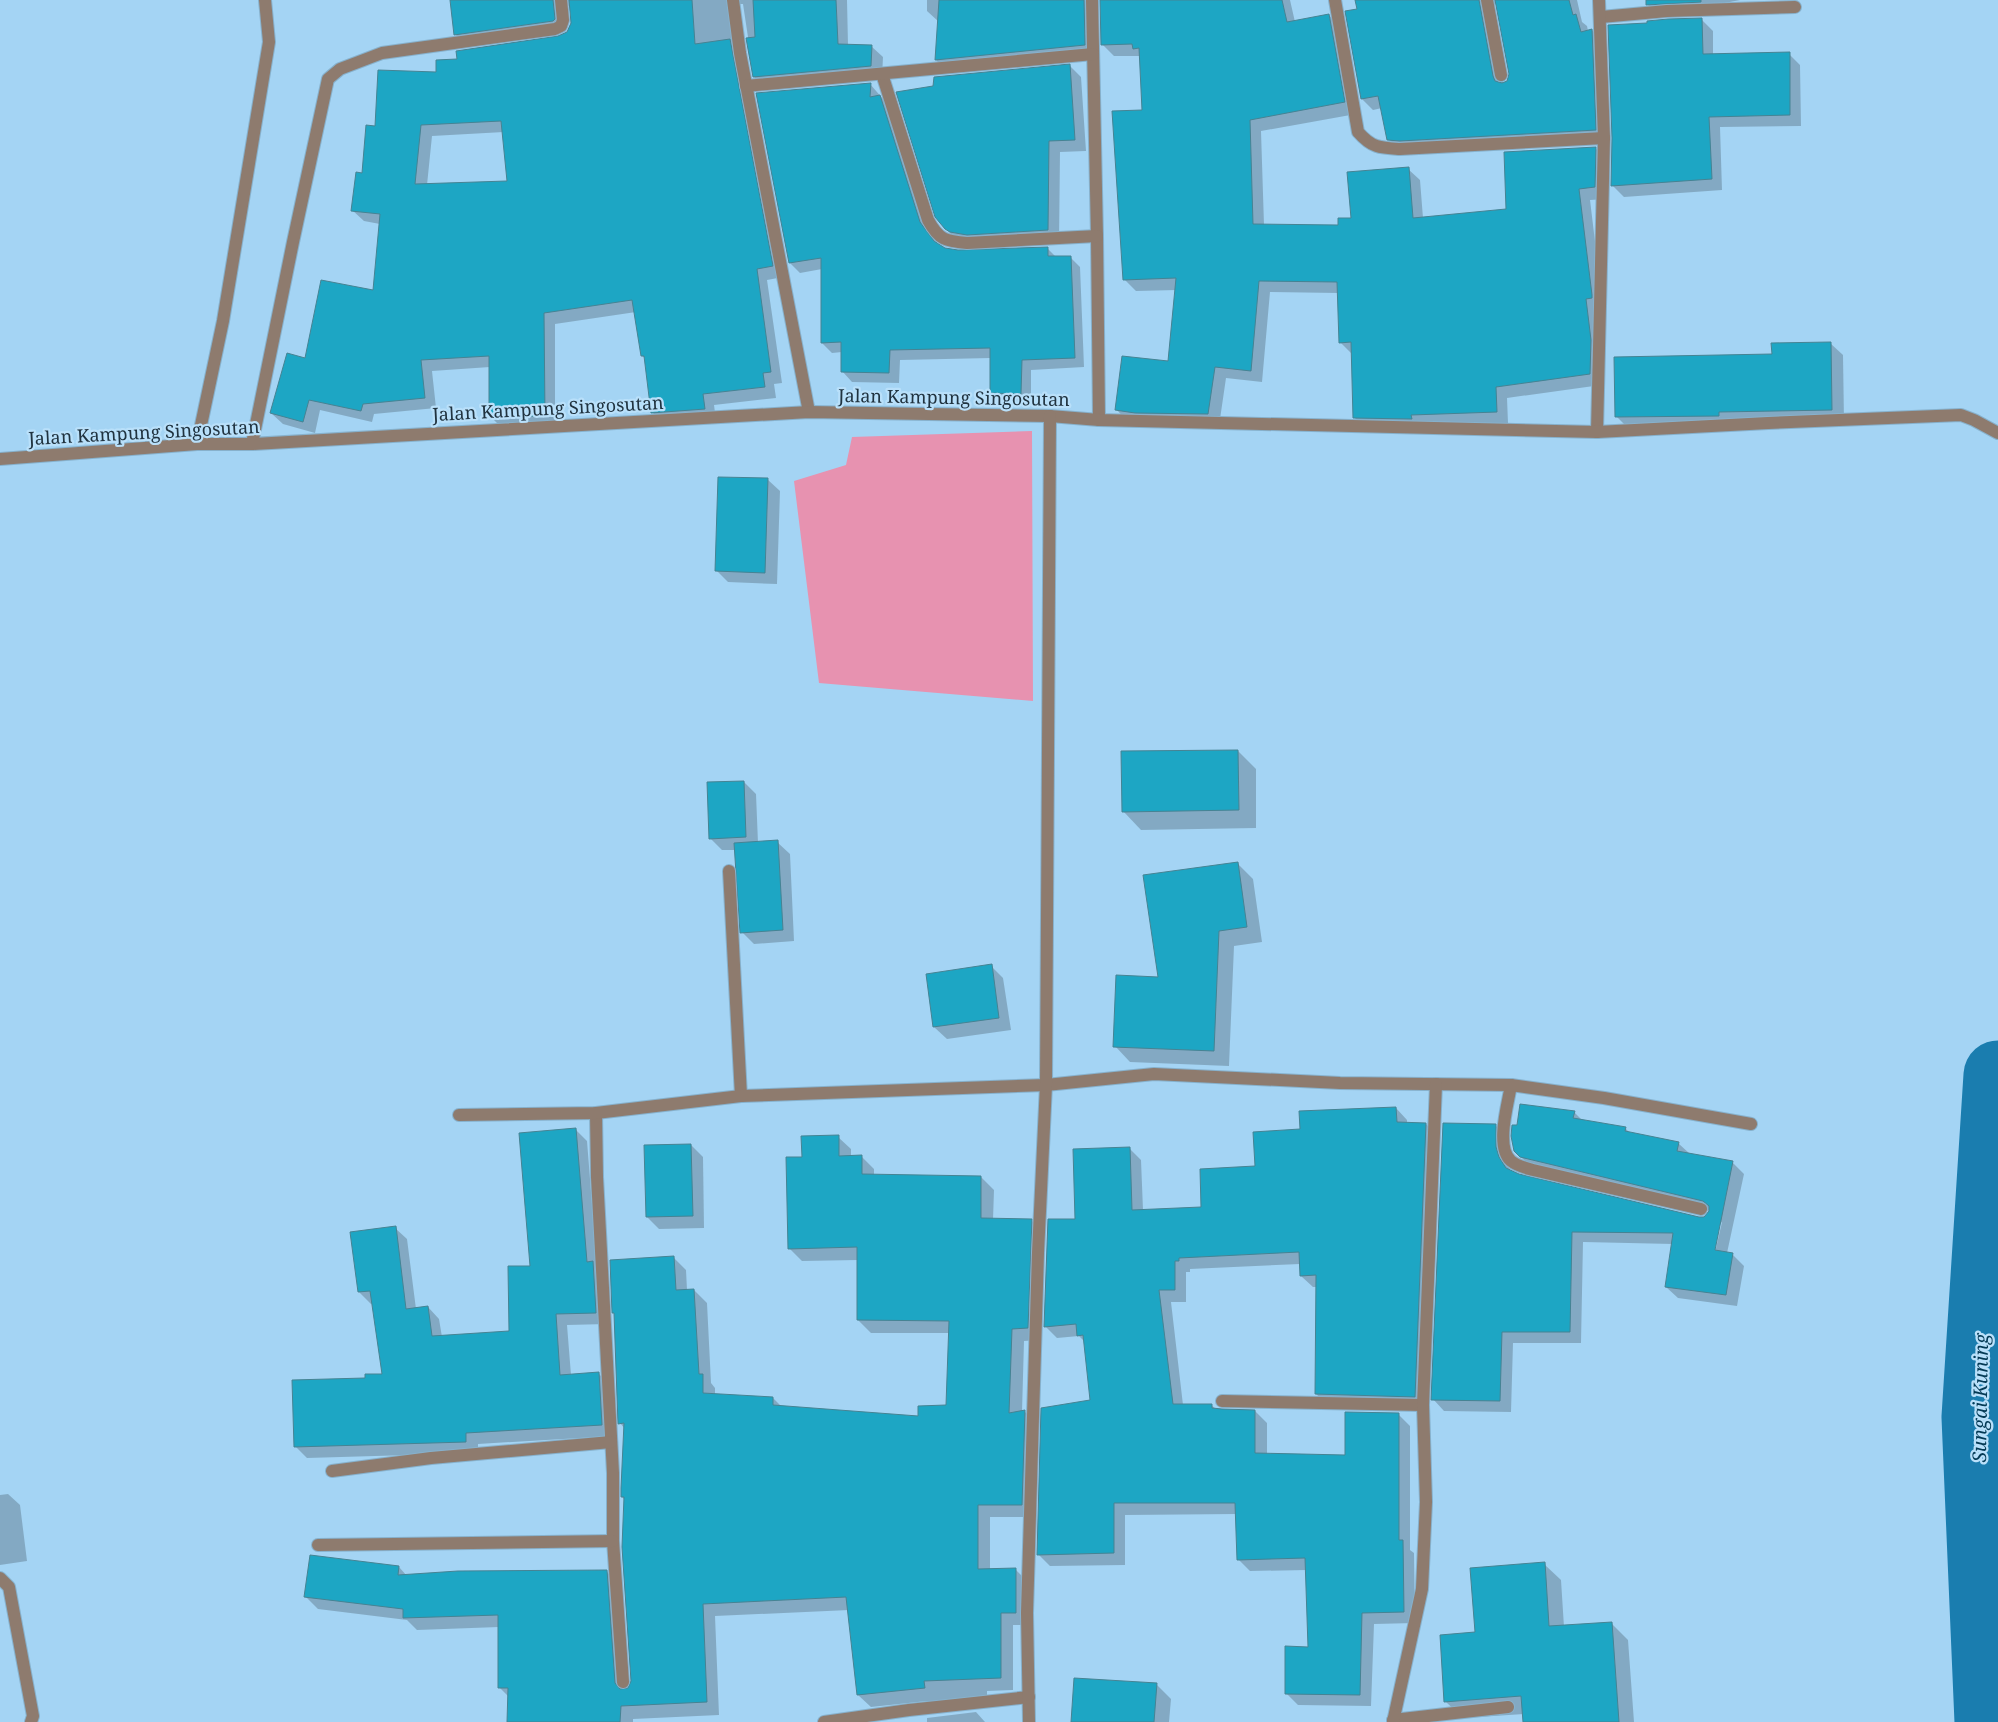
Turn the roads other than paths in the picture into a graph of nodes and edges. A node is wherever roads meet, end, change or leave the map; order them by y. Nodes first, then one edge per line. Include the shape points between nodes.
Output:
1 (265, 0) edge
2 (561, 0) edge
3 (733, 0) edge
4 (1092, 0) edge
5 (1335, 0) edge
6 (1487, 0) edge
7 (1599, 0) edge
8 (1795, 7) dead end
9 (1601, 17) junction
10 (1093, 54) junction
11 (882, 74) junction
12 (1501, 75) dead end
13 (746, 86) junction
14 (1604, 138) junction
15 (1097, 236) junction
16 (809, 412) junction
17 (1050, 416) junction
18 (1099, 420) junction
19 (1598, 432) junction
20 (1998, 433) edge
21 (197, 444) junction
22 (252, 444) junction
23 (0, 459) edge
24 (729, 871) dead end
25 (1436, 1084) junction
26 (1046, 1085) junction
27 (1511, 1085) junction
28 (740, 1096) junction
29 (596, 1113) junction
30 (459, 1115) dead end
31 (1751, 1124) dead end
32 (1701, 1210) dead end
33 (1222, 1401) dead end
34 (1423, 1405) junction
35 (610, 1442) junction
36 (332, 1471) dead end
37 (613, 1542) junction
38 (318, 1545) dead end
39 (0, 1578) edge
40 (623, 1682) dead end
41 (1029, 1697) junction
42 (1508, 1707) dead end
43 (909, 1716) edge
44 (1393, 1721) edge
45 (31, 1722) edge
46 (824, 1722) edge
47 (1029, 1722) edge

1 - 21 street via 269,42 223,321
2 - 22 street via 563,20 555,29 382,53 340,70 328,79
3 - 13 street
4 - 10 street
5 - 14 street via 1358,132 1367,143 1379,148 1400,149
6 - 12 street
7 - 9 street
8 - 9 street via 1667,11
9 - 14 street
10 - 11 street
10 - 15 street
11 - 13 street
11 - 15 street via 928,220 936,233 947,241 967,243
13 - 16 street
14 - 19 street
15 - 18 street
16 - 17 street, Jalan Kampung Singosutan
16 - 22 street, Jalan Kampung Singosutan
17 - 18 street, Jalan Kampung Singosutan
17 - 26 street
18 - 19 street, Jalan Kampung Singosutan
19 - 20 street, Jalan Kampung Singosutan via 1768,422 1961,416
21 - 22 street, Jalan Kampung Singosutan
21 - 23 street, Jalan Kampung Singosutan
24 - 28 street
25 - 26 street via 1154,1074
25 - 27 street
25 - 34 street
26 - 28 street
26 - 41 street via 1027,1613
27 - 31 street
27 - 32 street via 1502,1142 1512,1161 1533,1170
28 - 29 street
29 - 30 street
29 - 35 street
33 - 34 street
34 - 44 street via 1426,1502 1422,1588
35 - 36 street via 431,1458
35 - 37 street
37 - 38 street
37 - 40 street
39 - 45 street via 9,1587 33,1716
41 - 43 street
41 - 47 street
42 - 44 street
43 - 46 street

